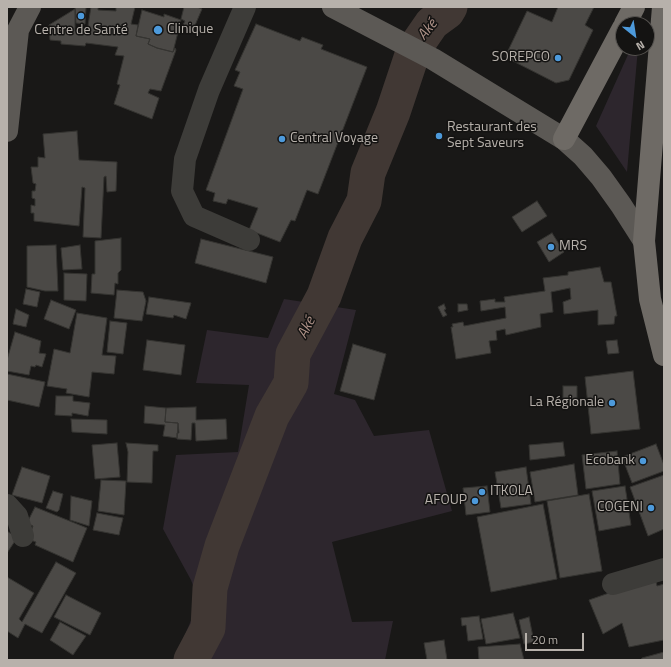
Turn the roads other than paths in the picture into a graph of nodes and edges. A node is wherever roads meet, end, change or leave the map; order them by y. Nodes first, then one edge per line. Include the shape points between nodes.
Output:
1 (30, 7) edge
2 (245, 7) edge
3 (634, 7) edge
4 (663, 7) edge
5 (345, 9) edge
6 (629, 16) edge
7 (615, 43) edge
8 (7, 131) edge
9 (564, 139) junction
10 (249, 240) dead end
11 (644, 241) junction
12 (664, 355) edge
13 (7, 505) edge
14 (24, 536) dead end
15 (664, 569) edge
16 (613, 584) dead end

1 - 8 main road via 18,30
2 - 10 street via 210,90 185,159 182,191 194,216
3 - 6 highway
4 - 11 highway
5 - 9 main road
7 - 9 highway
9 - 11 main road via 601,177
11 - 12 highway via 650,299
13 - 14 street via 18,516
15 - 16 street

